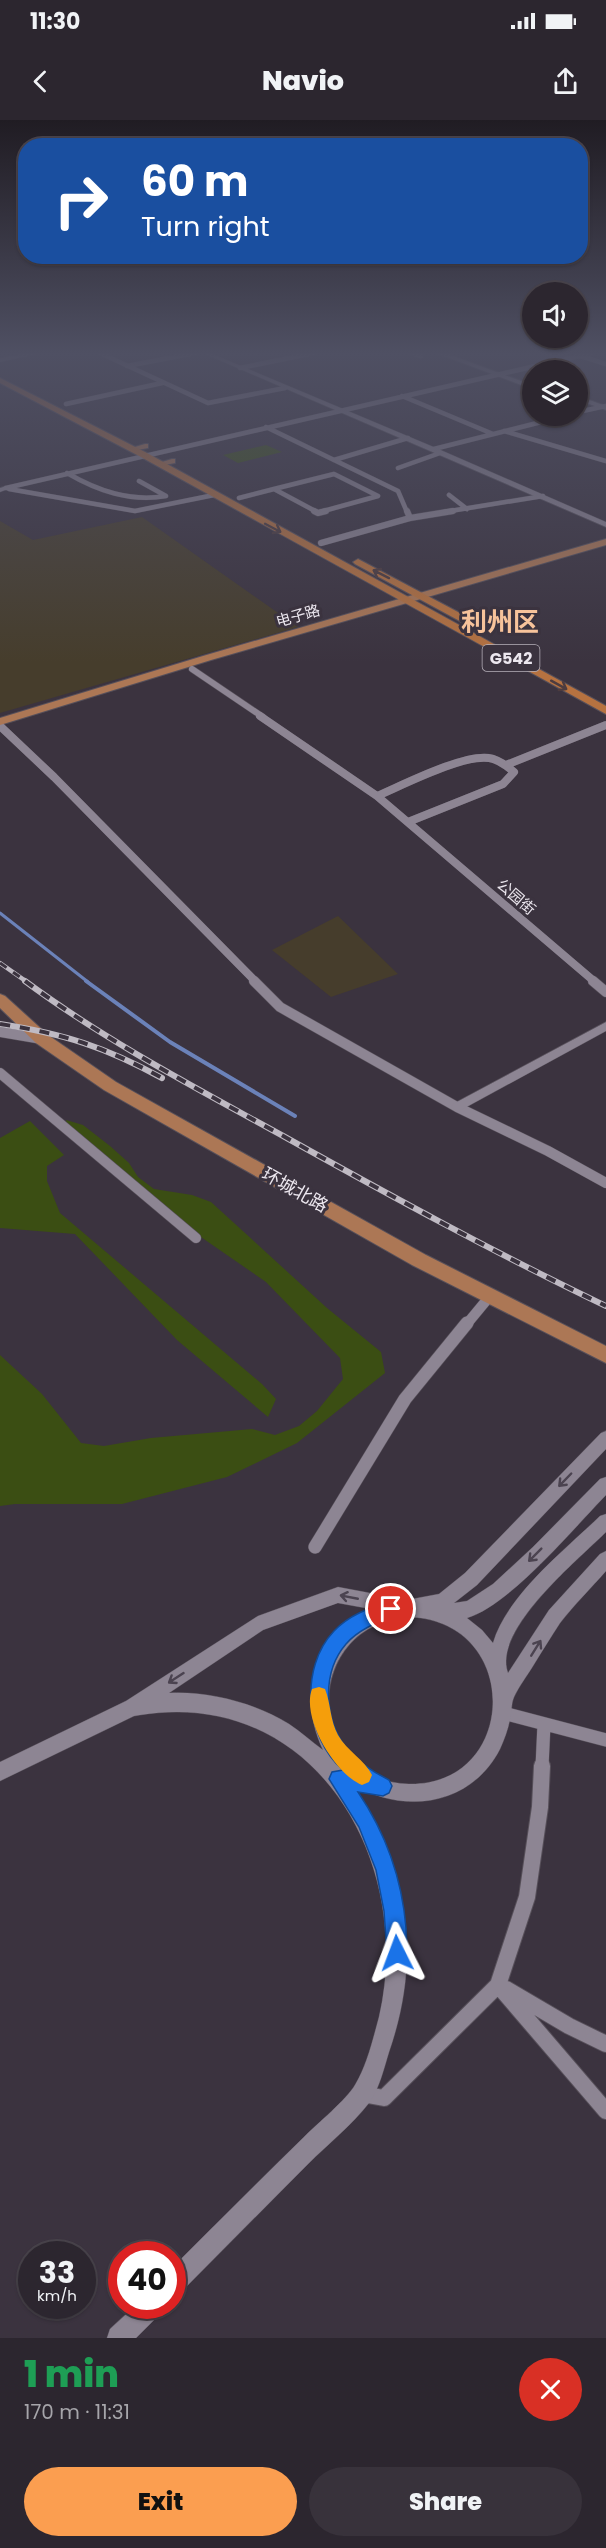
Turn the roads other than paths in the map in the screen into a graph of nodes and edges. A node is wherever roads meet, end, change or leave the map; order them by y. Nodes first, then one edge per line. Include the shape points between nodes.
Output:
1 (125, 457) edge
2 (150, 457) edge
3 (164, 457) edge
4 (327, 457) edge
5 (346, 457) edge
6 (424, 457) edge
7 (450, 457) edge
8 (591, 457) edge
9 (334, 460) junction
10 (172, 461) junction
11 (606, 461) edge
12 (159, 464) junction
13 (398, 468) dead end
14 (67, 473) junction
15 (139, 481) dead end
16 (1, 488) edge
17 (273, 489) junction
18 (214, 495) junction
19 (449, 495) dead end
20 (543, 496) junction
21 (239, 498) junction
22 (467, 509) junction
23 (410, 518) junction
24 (606, 525) edge
25 (606, 542) edge
26 (321, 543) junction
27 (606, 547) edge
28 (421, 595) junction
29 (403, 600) junction
30 (433, 601) junction
31 (416, 606) junction
32 (494, 635) dead end
33 (534, 658) dead end
34 (192, 669) junction
35 (606, 698) edge
36 (606, 711) edge
37 (0, 725) edge
38 (606, 725) edge
39 (506, 765) junction
40 (377, 796) junction
41 (408, 822) junction
42 (606, 992) edge
43 (0, 999) edge
44 (606, 1026) edge
45 (0, 1032) edge
46 (42, 1039) junction
47 (0, 1073) edge
48 (457, 1107) junction
49 (606, 1183) edge
50 (196, 1238) dead end
51 (490, 1296) junction
52 (606, 1355) edge
53 (606, 1438) edge
54 (606, 1484) edge
55 (606, 1521) edge
56 (315, 1547) dead end
57 (606, 1559) edge
58 (407, 1608) junction
59 (437, 1613) junction
60 (495, 1666) junction
61 (503, 1705) junction
62 (132, 1707) junction
63 (320, 1711) junction
64 (544, 1724) junction
65 (606, 1740) edge
66 (322, 1761) junction
67 (0, 1772) edge
68 (338, 1779) junction
69 (383, 1786) junction
70 (498, 1984) junction
71 (606, 2044) edge
72 (362, 2094) junction
73 (606, 2111) edge
74 (186, 2270) edge
75 (139, 2319) edge
76 (119, 2338) edge

1 - 14 street
2 - 12 highway, G542
3 - 10 highway, G542
4 - 9 street
5 - 9 street
6 - 13 street
7 - 20 street
8 - 11 street
9 - 23 street via 398,490
10 - 12 main road
10 - 21 highway, G542
12 - 18 highway, G542
14 - 15 street via 82,483 122,495 154,499 166,496
14 - 16 street
16 - 18 street via 135,511
17 - 17 street via 318,513 378,496 334,474
17 - 21 street
18 -> 29 highway, G542
19 - 22 street
20 - 22 street
20 - 24 street
21 - 26 highway, G542
22 - 23 street
23 - 26 street
25 - 28 main road, 电子路
28 -> 26 highway, G542
27 - 30 main road, 电子路
28 - 29 main road, 电子路
28 - 30 highway, G542
29 - 31 highway, G542
29 - 37 main road, 电子路
30 - 31 main road, 电子路
30 - 32 highway, G542
31 - 34 main road, 电子路
31 -> 36 highway, G542
33 - 35 highway, G542
34 - 37 main road, 电子路
34 - 40 street
37 - 48 street via 280,1007
38 - 39 street
39 - 40 street via 487,758 467,761
39 - 41 street via 514,772 503,784
40 - 41 street, 公园街
41 - 42 street, 公园街
43 - 46 main road, 环城北路
44 - 48 street
45 - 46 street
46 - 51 main road, 环城北路 via 110,1086
47 - 50 street
48 - 49 street
51 - 52 main road, 环城北路
51 - 56 street via 405,1399
53 -> 58 street via 471,1579 443,1601
54 -> 59 street via 484,1601 470,1608
55 - 60 street via 530,1597 506,1628
61 -> 57 street via 555,1616
58 - 59 street
58 -> 62 street via 338,1595 258,1624
58 - 63 street via 377,1613 340,1638 324,1664
59 - 60 street via 477,1639
60 - 61 street
61 - 64 street
61 - 69 street via 501,1729 491,1751 464,1780 441,1790 416,1793
62 - 66 street via 200,1703 244,1713 285,1732
62 - 67 street
63 - 66 street
63 - 69 street via 324,1727 341,1757 360,1774
64 - 65 street
64 - 70 street via 540,1807 527,1898
66 - 68 street
68 - 69 street
68 - 72 street via 358,1806 377,1845 396,1924 392,2010
70 - 71 street
70 - 72 street via 384,2098
70 - 73 street
72 - 74 street
75 - 76 street

